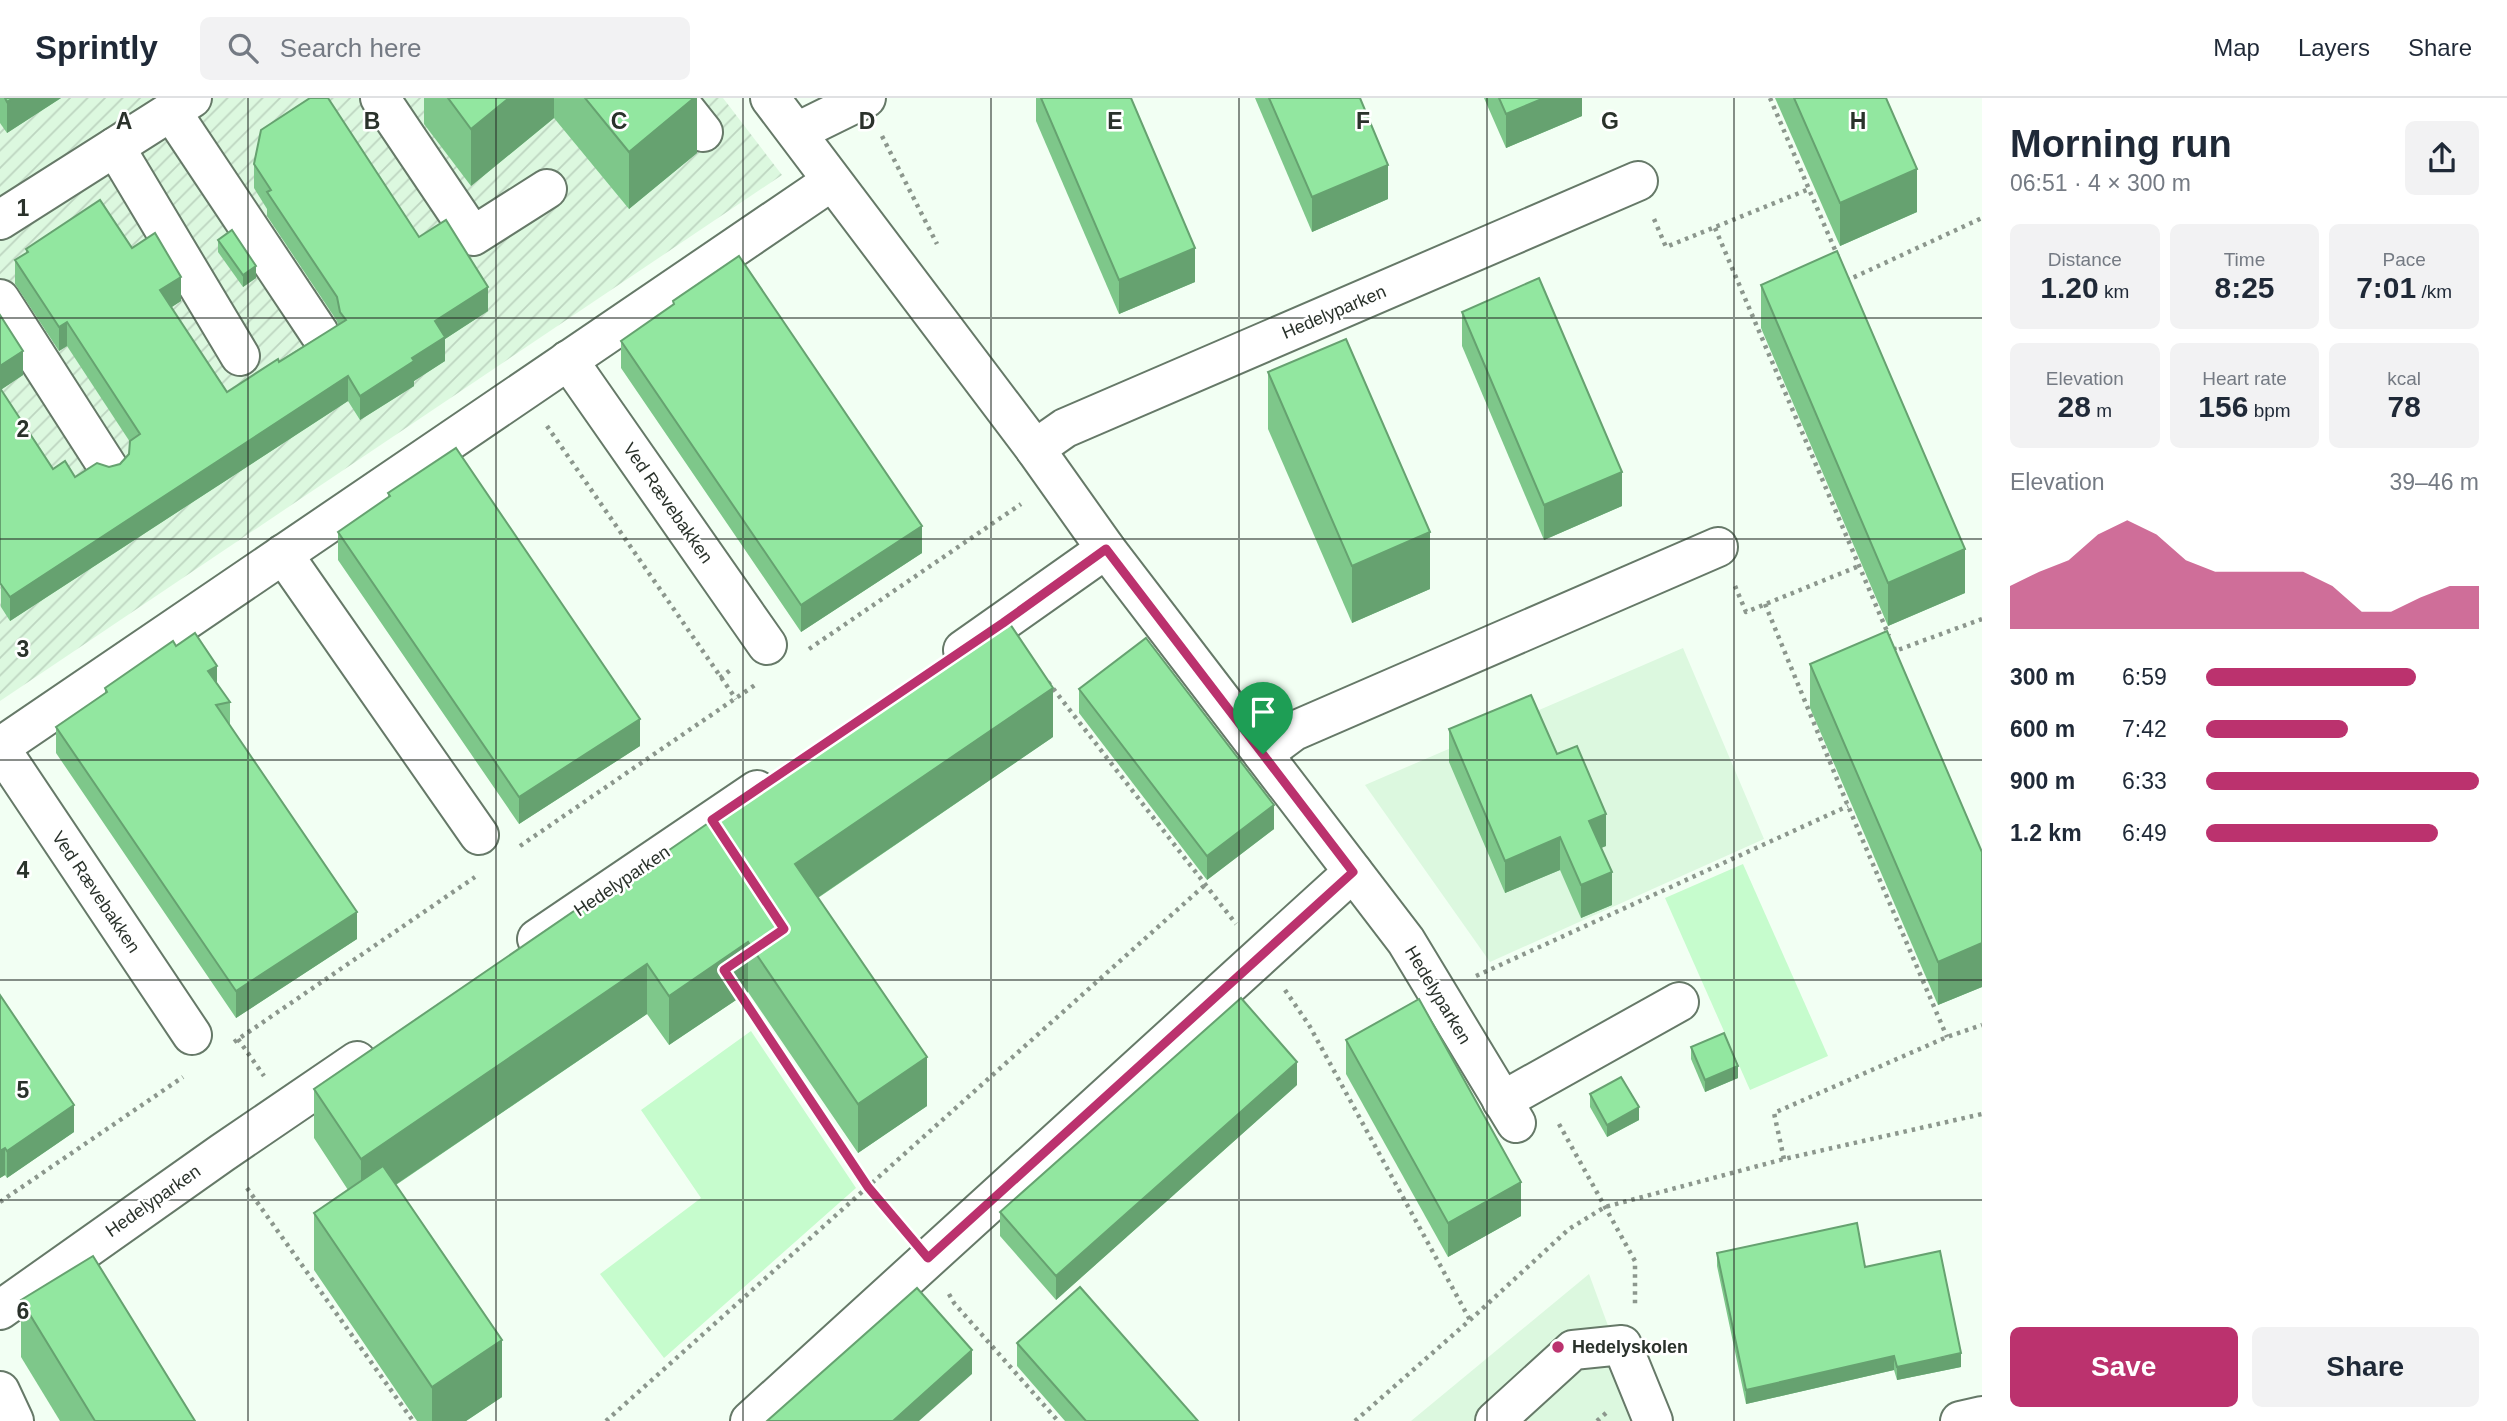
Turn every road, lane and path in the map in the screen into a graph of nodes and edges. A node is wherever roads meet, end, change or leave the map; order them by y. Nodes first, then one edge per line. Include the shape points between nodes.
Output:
1 (676, 98) edge
2 (770, 98) edge
3 (866, 98) edge
4 (1770, 98) edge
5 (394, 103) edge
6 (182, 105) edge
7 (703, 132) dead end
8 (797, 132) junction
9 (115, 147) junction
10 (832, 181) junction
11 (1638, 181) joint
12 (547, 189) dead end
13 (1809, 189) junction
14 (1982, 218) edge
15 (0, 220) edge
16 (1715, 228) junction
17 (0, 299) edge
18 (319, 333) edge
19 (240, 356) dead end
20 (568, 360) junction
21 (523, 391) junction
22 (1046, 464) junction
23 (109, 469) edge
24 (1718, 547) joint
25 (1106, 549) junction
26 (283, 554) junction
27 (1859, 566) junction
28 (1765, 604) junction
29 (1982, 619) edge
30 (784, 650) joint
31 (936, 669) edge
32 (757, 684) dead end
33 (736, 699) junction
34 (0, 748) edge
35 (1263, 754) junction
36 (790, 767) edge
37 (1848, 806) junction
38 (519, 847) dead end
39 (482, 853) joint
40 (1353, 872) junction
41 (1206, 884) dead end
42 (505, 961) edge
43 (1476, 976) dead end
44 (739, 993) edge
45 (1679, 1002) dead end
46 (1982, 1025) edge
47 (192, 1035) dead end
48 (1947, 1037) junction
49 (390, 1039) edge
50 (228, 1046) dead end
51 (185, 1075) dead end
52 (1982, 1114) edge
53 (222, 1153) junction
54 (1784, 1159) junction
55 (868, 1187) junction
56 (0, 1202) edge
57 (928, 1258) junction
58 (0, 1310) edge
59 (0, 1391) edge
60 (1982, 1416) edge
61 (14, 1421) edge
62 (413, 1421) edge
63 (606, 1421) edge
64 (750, 1421) edge
65 (1058, 1421) edge
66 (1355, 1421) edge
67 (1495, 1421) edge
68 (1653, 1421) edge
69 (1960, 1421) edge

1 - 7 street
2 - 8 street, Hedelyparken
3 - 8 street
4 - 13 path
5 - 12 street via 473,236
6 - 9 street
6 - 18 street
8 - 10 street, Hedelyparken
9 - 15 street
9 - 19 street
10 - 20 street, Ved Rævebakken
10 - 22 street, Hedelyparken
11 - 16 path via 1666,247
11 - 22 street, Hedelyparken via 1065,428
13 - 14 path via 1848,280
13 - 16 path
16 - 27 path
17 - 23 street
20 - 21 street, Ved Rævebakken
20 - 30 street, Ved Rævebakken
21 - 26 street, Ved Rævebakken
21 - 33 path
22 - 25 street, Hedelyparken
22 - 30 path
24 - 28 path via 1746,611
24 - 35 street via 1294,732
25 - 31 street
25 - 35 street, Hedelyparken
26 - 34 street, Ved Rævebakken
26 - 39 street
27 - 28 path
27 - 29 path via 1895,651
28 - 37 path
32 - 33 path
33 - 38 path
34 - 47 street, Ved Rævebakken
35 - 40 street, Hedelyparken
36 - 42 street, Hedelyparken
37 - 43 path
37 - 48 path
39 - 50 path
40 - 45 street, Hedelyparken via 1406,941 1509,1112
40 - 57 street
41 - 55 path
44 - 55 path
46 - 48 path
48 - 54 path via 1774,1113
49 - 53 street, Hedelyparken
51 - 56 path
52 - 54 path
53 - 58 street, Hedelyparken
53 - 62 path
54 - 66 path via 1605,1207 1569,1229
55 - 57 path
55 - 63 path
57 - 64 street
57 - 65 path via 954,1303
59 - 61 street
60 - 69 street
67 - 68 street via 1573,1350 1622,1345

